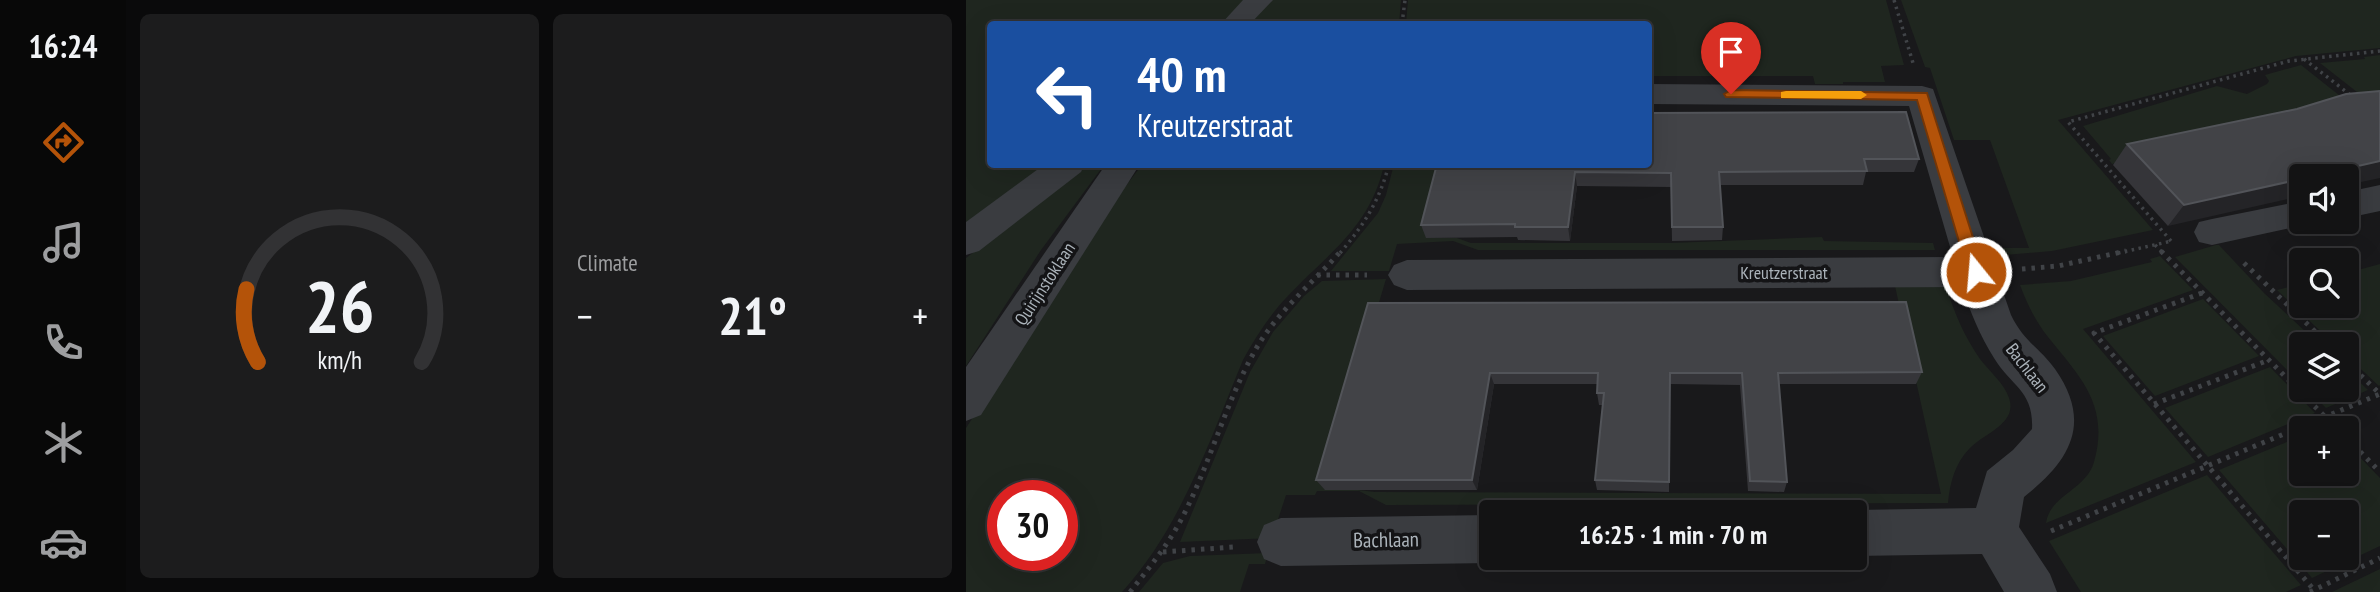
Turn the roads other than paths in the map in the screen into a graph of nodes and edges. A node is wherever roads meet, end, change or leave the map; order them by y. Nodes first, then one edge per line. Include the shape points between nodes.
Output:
1 (1259, 0) edge
2 (1238, 21) edge
3 (1652, 94) edge
4 (1064, 168) edge
5 (1121, 168) edge
6 (2380, 198) edge
7 (2359, 202) edge
8 (2289, 216) edge
9 (2212, 232) road end
10 (966, 242) edge
11 (1976, 272) junction
12 (1407, 275) road end
13 (966, 402) edge
14 (1867, 534) edge
15 (1479, 539) edge
16 (2001, 540) junction
17 (1281, 542) road end
18 (2032, 592) edge

1 - 2 street
3 - 11 street via 1922,96
4 - 10 street
5 - 13 street, Quirijnstoklaan
6 - 7 street
8 - 9 street
11 - 12 street, Kreutzerstraat
11 - 16 street, Bachlaan via 1994,323 2054,405 2053,430 2040,458 2003,486
14 - 16 street
15 - 17 street, Bachlaan
16 - 18 street

